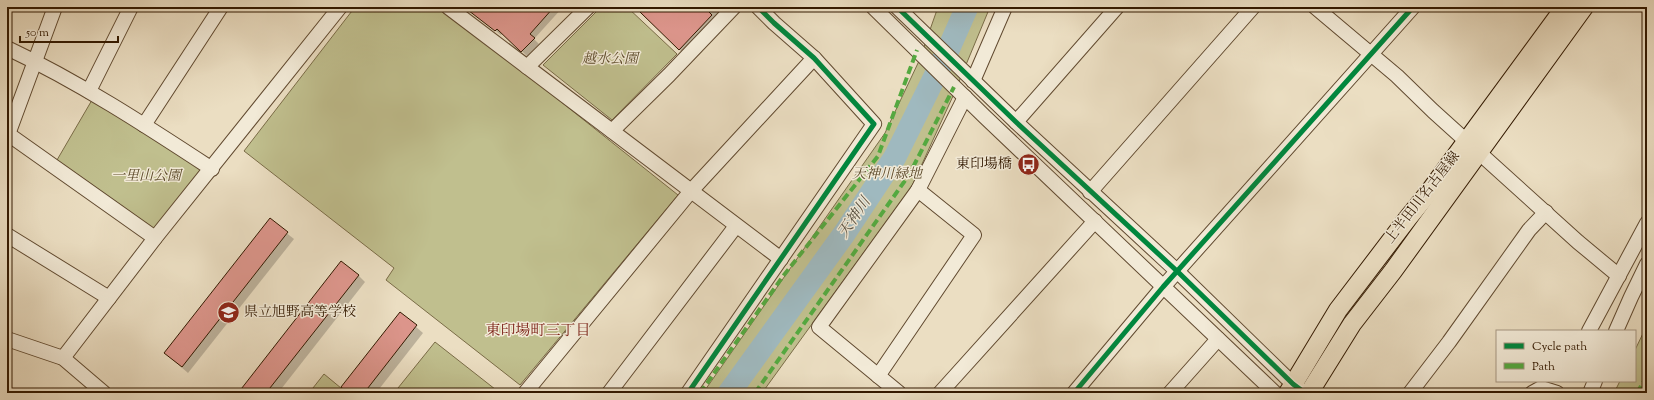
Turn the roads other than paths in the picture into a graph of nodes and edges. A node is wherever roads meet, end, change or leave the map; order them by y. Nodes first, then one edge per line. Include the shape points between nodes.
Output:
1 (55, 7) edge
2 (131, 7) edge
3 (222, 7) edge
4 (340, 7) edge
5 (448, 7) edge
6 (588, 7) edge
7 (734, 7) edge
8 (758, 7) edge
9 (873, 7) edge
10 (897, 7) edge
11 (1005, 7) edge
12 (1117, 7) edge
13 (1253, 7) edge
14 (1315, 7) edge
15 (1413, 7) edge
16 (1565, 7) edge
17 (1584, 7) edge
18 (7, 48) edge
19 (1372, 55) junction
20 (814, 58) junction
21 (34, 61) junction
22 (527, 67) junction
23 (973, 81) junction
24 (89, 91) junction
25 (965, 97) junction
26 (1016, 122) junction
27 (144, 125) junction
28 (612, 131) junction
29 (7, 136) edge
30 (1472, 147) junction
31 (212, 169) junction
32 (918, 190) junction
33 (691, 191) junction
34 (1090, 192) junction
35 (1546, 212) junction
36 (1095, 221) junction
37 (1647, 223) edge
38 (736, 226) junction
39 (7, 234) edge
40 (155, 238) junction
41 (782, 259) junction
42 (1647, 264) edge
43 (1178, 272) junction
44 (1619, 276) junction
45 (1164, 287) junction
46 (109, 298) junction
47 (1590, 330) edge
48 (1616, 330) edge
49 (1218, 340) junction
50 (8, 342) edge
51 (63, 358) junction
52 (878, 376) junction
53 (1562, 382) edge
54 (1595, 382) edge
55 (1295, 390) edge
56 (104, 393) edge
57 (525, 393) edge
58 (609, 393) edge
59 (688, 393) edge
60 (899, 393) edge
61 (940, 393) edge
62 (1074, 393) edge
63 (1170, 393) edge
64 (1275, 393) edge
65 (1309, 393) edge
66 (1410, 393) edge
67 (1532, 393) edge
68 (1557, 393) edge
69 (1590, 393) edge

1 - 21 street
2 - 24 street
3 - 27 street
4 - 31 street
5 - 22 street
6 - 22 street
7 - 28 street
8 - 20 street
9 - 25 street
10 - 23 street
11 - 23 street
12 - 26 street
13 - 34 street
14 - 19 street
15 - 19 street
16 - 30 main road, 上半田川名古屋線
17 - 30 main road, 上半田川名古屋線
18 - 21 street
19 - 30 street
19 - 43 street
20 - 33 street
20 - 41 street via 874,124
21 - 24 street
21 - 29 street
22 - 28 street
23 - 26 street
24 - 27 street
25 - 32 street
25 - 36 street
26 - 34 street
27 - 31 street
28 - 33 street
29 - 40 street
30 - 35 street
30 - 55 main road, 上半田川名古屋線 via 1338,310
30 - 65 main road, 上半田川名古屋線 via 1457,183 1352,324
31 - 40 street
32 - 52 street via 974,235
32 - 52 street via 820,327
33 - 38 street
33 - 57 street
34 - 43 street
35 - 44 street
35 - 66 street via 1529,230
36 - 45 street
36 - 61 street
37 - 44 street
38 - 41 street
38 - 58 street
39 - 46 street
40 - 46 street
41 - 59 street
42 - 48 street
43 - 45 street
43 - 55 street
44 - 47 street
45 - 49 street
45 - 62 street
46 - 51 street
49 - 63 street
49 - 64 street
50 - 51 street
51 - 56 street
52 - 60 street
53 - 68 street
54 - 69 street
67 - 68 street via 1540,388

